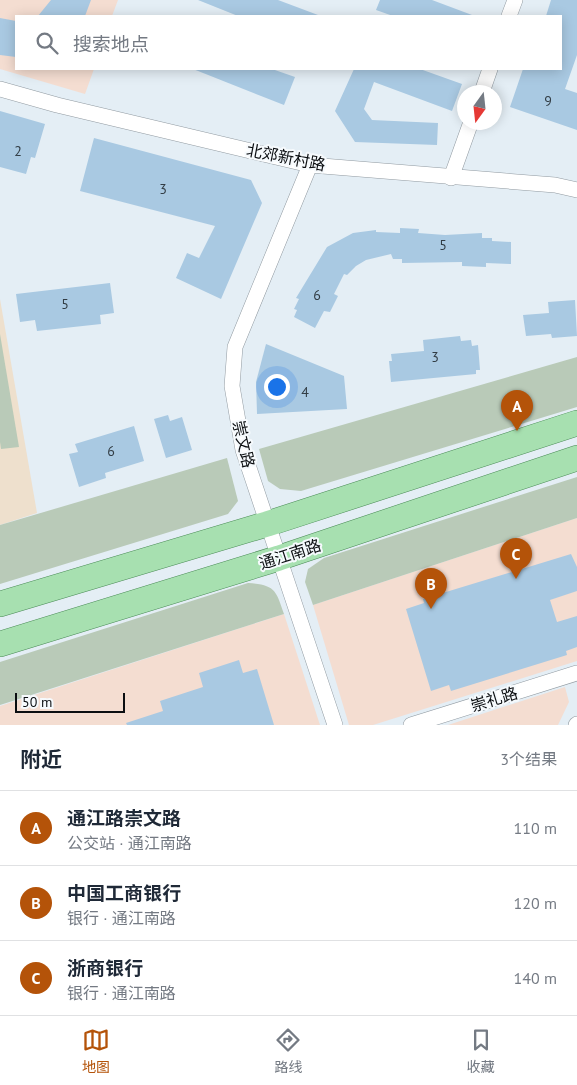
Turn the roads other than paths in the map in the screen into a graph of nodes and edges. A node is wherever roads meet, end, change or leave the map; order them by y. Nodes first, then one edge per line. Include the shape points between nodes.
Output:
1 (514, 0) edge
2 (509, 15) edge
3 (490, 70) edge
4 (484, 85) edge
5 (0, 89) edge
6 (468, 130) edge
7 (310, 165) junction
8 (451, 178) junction
9 (577, 190) edge
10 (577, 423) edge
11 (577, 458) edge
12 (267, 524) junction
13 (279, 558) junction
14 (0, 604) edge
15 (0, 644) edge
16 (577, 673) edge
17 (335, 725) edge
18 (411, 725) edge

1 - 2 street
3 - 4 street
5 - 7 street, 北郊新村路
6 - 8 street
7 - 8 street, 北郊新村路
7 - 12 street, 崇文路 via 235,347 232,386 243,450
8 - 9 street, 北郊新村路
10 - 12 main road
11 - 13 main road, 通江南路
12 - 13 street, 崇文路
12 - 14 main road
13 - 15 main road, 通江南路
13 - 17 street, 崇文路
16 - 18 street, 崇礼路

